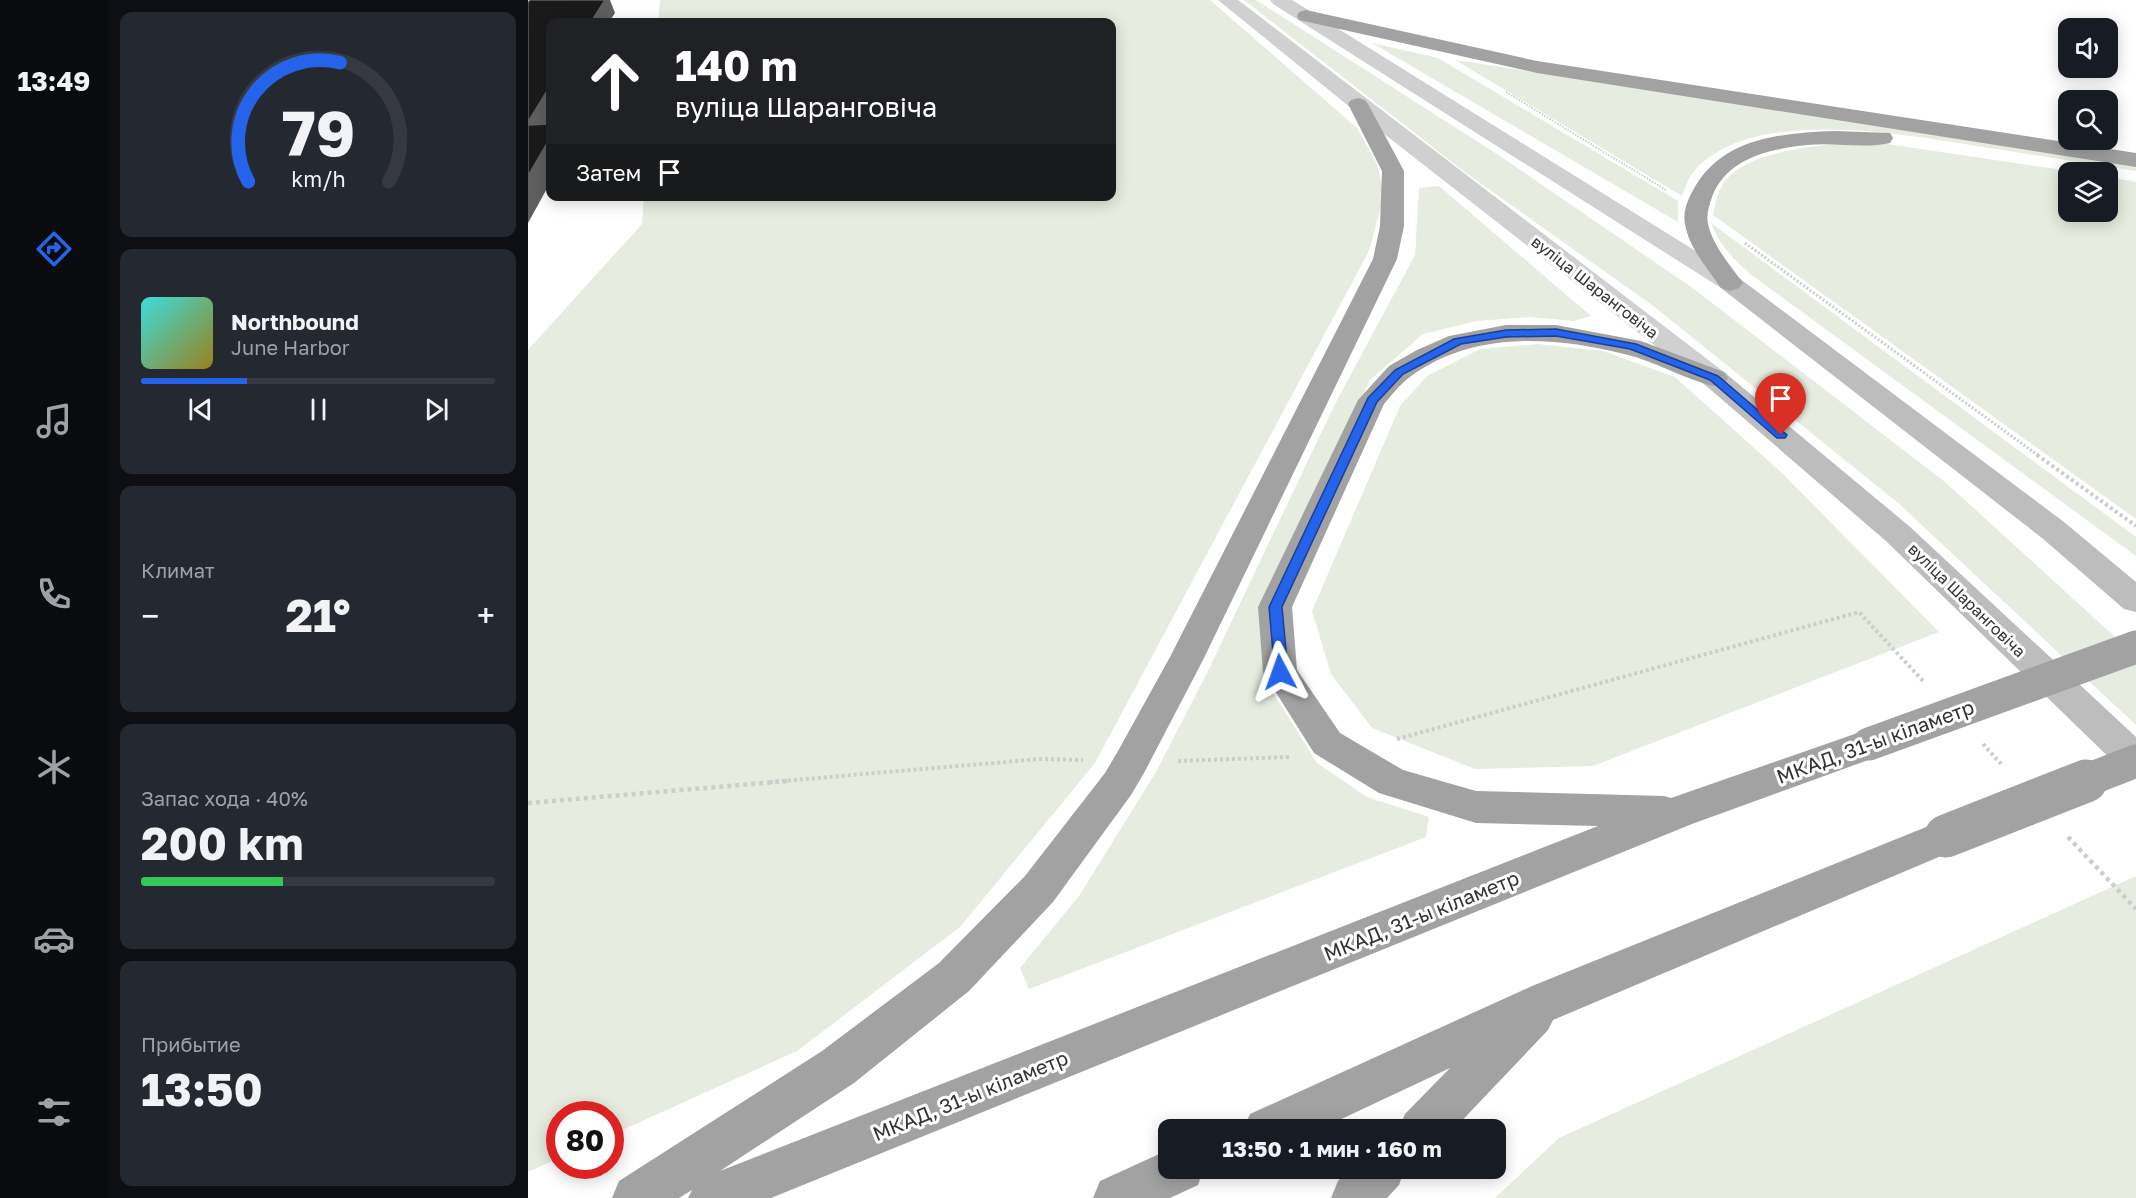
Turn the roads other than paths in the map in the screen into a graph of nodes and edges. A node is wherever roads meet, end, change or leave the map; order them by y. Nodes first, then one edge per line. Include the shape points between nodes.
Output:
1 (1227, 0) edge
2 (1279, 0) edge
3 (1306, 16) junction
4 (1358, 105) junction
5 (2136, 160) edge
6 (2136, 174) edge
7 (1730, 283) junction
8 (1714, 378) junction
9 (2136, 600) edge
10 (2136, 646) edge
11 (2136, 761) edge
12 (1678, 812) junction
13 (1547, 1001) junction
14 (1290, 1119) edge
15 (1431, 1119) edge
16 (1158, 1179) edge
17 (1372, 1179) edge
18 (636, 1198) edge
19 (712, 1198) edge
20 (1117, 1198) edge
21 (1355, 1198) edge

1 - 4 street, вуліца Шаранговіча
2 - 3 street
3 - 5 highway via 1537,68
3 - 7 street
4 - 8 street, вуліца Шаранговіча
4 - 18 highway via 1393,171 1392,226 1385,259 1186,660 1118,784 1039,889 954,977 838,1067
6 - 7 highway via 1886,138 1808,139 1743,152 1718,167 1696,208 1703,243
7 - 9 main road via 2053,530
8 - 11 main road, вуліца Шаранговіча via 1898,534
8 - 12 highway via 1632,346 1556,333 1506,333 1458,342 1427,356 1399,372 1372,400 1275,607 1280,672 1327,743 1392,782 1476,807
10 - 12 highway, МКАД, 31-ы кіламетр, bridge
11 - 13 highway, bridge
12 - 19 highway, МКАД, 31-ы кіламетр
13 - 14 highway
13 - 15 highway
16 - 20 highway
17 - 21 highway

